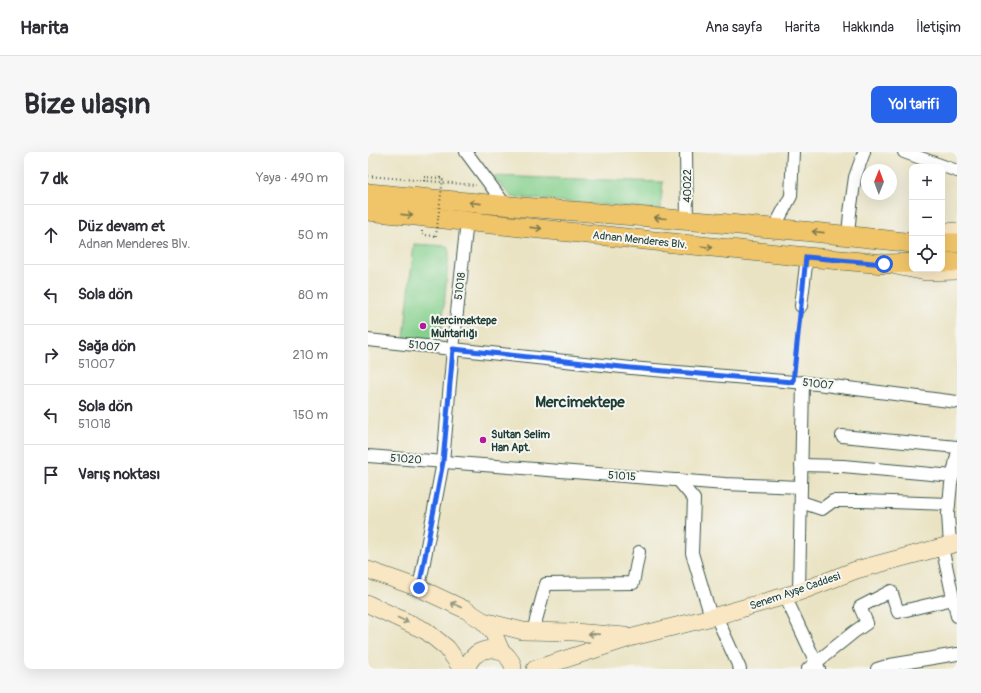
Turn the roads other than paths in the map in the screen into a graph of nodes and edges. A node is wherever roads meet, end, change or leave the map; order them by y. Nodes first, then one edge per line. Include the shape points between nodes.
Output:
1 (466, 152) edge
2 (686, 152) edge
3 (794, 152) edge
4 (864, 152) edge
5 (906, 152) edge
6 (957, 171) edge
7 (368, 193) edge
8 (506, 206) junction
9 (368, 211) edge
10 (687, 220) junction
11 (467, 221) junction
12 (774, 228) junction
13 (957, 231) edge
14 (945, 232) edge
15 (909, 233) edge
16 (848, 236) junction
17 (870, 238) junction
18 (909, 243) edge
19 (945, 243) edge
20 (957, 243) edge
21 (806, 257) junction
22 (957, 262) edge
23 (945, 264) edge
24 (909, 265) edge
25 (945, 269) edge
26 (957, 271) edge
27 (940, 272) edge
28 (957, 280) edge
29 (802, 306) road end
30 (368, 340) edge
31 (453, 349) junction
32 (798, 382) junction
33 (957, 402) edge
34 (842, 436) dead end
35 (957, 447) edge
36 (957, 455) edge
37 (368, 456) edge
38 (443, 462) junction
39 (802, 465) junction
40 (953, 476) junction
41 (678, 480) junction
42 (801, 487) junction
43 (801, 502) junction
44 (949, 504) junction
45 (950, 545) edge
46 (639, 552) dead end
47 (368, 570) edge
48 (419, 588) junction
49 (792, 594) junction
50 (953, 599) junction
51 (368, 604) edge
52 (957, 616) edge
53 (713, 617) junction
54 (482, 621) junction
55 (533, 631) junction
56 (633, 637) junction
57 (501, 651) junction
58 (957, 654) edge
59 (814, 667) edge
60 (462, 669) edge
61 (467, 669) edge
62 (513, 669) edge
63 (535, 669) edge
64 (740, 669) edge
65 (877, 669) edge

1 - 8 street
2 - 10 street, 40022
3 - 12 street via 791,196
4 - 16 street via 855,177
5 - 6 street
8 -> 7 main road, Adnan Menderes Blv.
10 -> 8 main road, Adnan Menderes Blv.
9 -> 11 main road, Adnan Menderes Blv.
10 - 12 main road, Adnan Menderes Blv.
11 -> 21 main road, Adnan Menderes Blv.
11 - 31 street, 51018
16 -> 12 main road, Adnan Menderes Blv.
13 - 14 street
15 - 17 street
16 - 17 main road, Adnan Menderes Blv.
17 - 18 main road, Adnan Menderes Blv.
19 - 20 main road
21 - 24 main road, Adnan Menderes Blv.
21 - 29 street
22 - 23 main road, Adnan Menderes Blv.
25 - 26 street
27 - 28 street
30 - 31 street, 51007
31 - 32 street, 51007
31 - 38 street, 51018
32 - 33 street, 51007
32 - 39 street
34 - 35 street
36 - 40 street
37 - 38 street, 51020
38 - 41 street, 51015
38 - 48 street, 51018
39 - 40 street via 844,466
39 - 42 street
40 - 44 street
41 - 42 street, 51015
41 - 53 street via 694,499 692,552
42 - 43 street
43 - 44 street via 822,509 833,502 862,500
43 - 49 street
44 - 45 street
45 - 49 street, Senem Ayşe Caddesi via 856,570
45 - 50 street
46 - 55 street via 634,583 546,584
47 - 48 street
54 -> 48 street via 466,610
49 - 53 street, Senem Ayşe Caddesi
49 - 59 street
50 - 52 street
50 - 59 street via 898,612 891,591 860,607 867,623
51 -> 60 street via 426,631 447,648
53 - 56 street, Senem Ayşe Caddesi
53 - 64 street
54 - 55 street
54 - 57 street via 493,632
56 -> 55 street
56 - 63 street, Senem Ayşe Caddesi
57 - 61 street via 492,648 482,650 475,654
57 - 62 street via 511,660
58 - 65 street via 890,664

